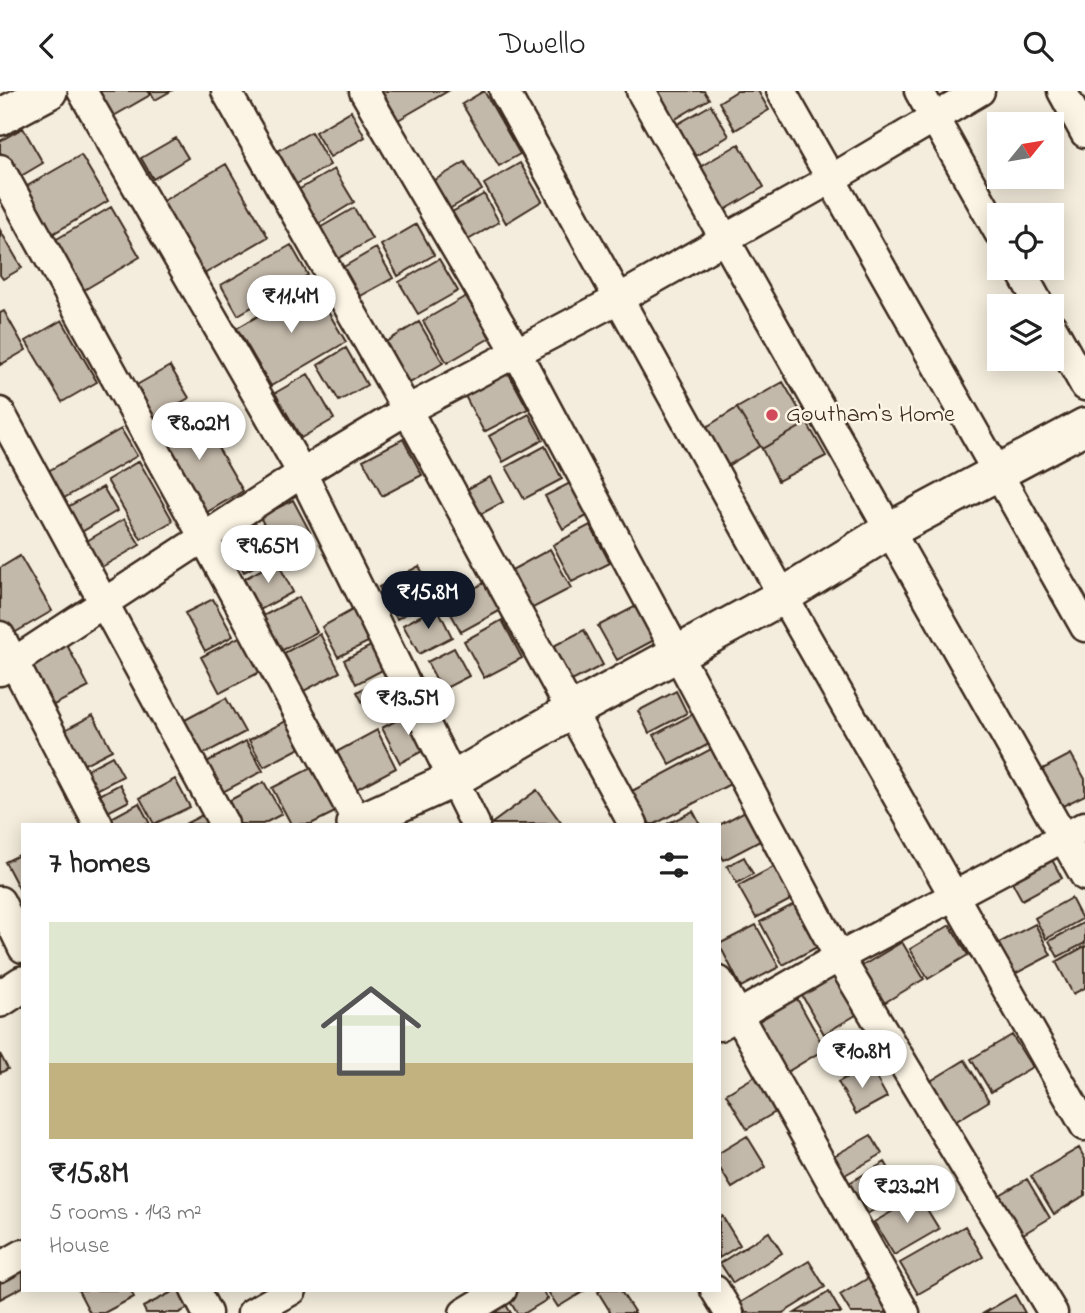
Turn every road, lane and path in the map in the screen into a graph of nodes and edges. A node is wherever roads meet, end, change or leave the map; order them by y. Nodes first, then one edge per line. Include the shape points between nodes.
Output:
1 (49, 91) edge
2 (82, 91) edge
3 (226, 91) edge
4 (364, 91) edge
5 (504, 91) edge
6 (641, 91) edge
7 (781, 91) edge
8 (919, 91) edge
9 (980, 91) edge
10 (1062, 91) edge
11 (934, 116) junction
12 (0, 117) edge
13 (1085, 134) edge
14 (0, 169) edge
15 (831, 179) junction
16 (987, 211) edge
17 (724, 240) junction
18 (620, 298) junction
19 (1064, 348) edge
20 (517, 353) junction
21 (1085, 386) edge
22 (407, 410) junction
23 (0, 412) edge
24 (1085, 426) edge
25 (998, 472) junction
26 (302, 473) junction
27 (888, 531) junction
28 (204, 538) junction
29 (783, 596) junction
30 (104, 602) junction
31 (1085, 627) edge
32 (0, 636) edge
33 (678, 655) junction
34 (7, 666) edge
35 (570, 712) junction
36 (454, 779) junction
37 (97, 823) edge
38 (223, 823) edge
39 (355, 823) edge
40 (358, 823) edge
41 (475, 823) edge
42 (632, 823) edge
43 (1074, 832) edge
44 (1085, 876) edge
45 (955, 895) junction
46 (0, 901) edge
47 (21, 943) edge
48 (839, 957) junction
49 (21, 985) edge
50 (721, 989) edge
51 (0, 999) edge
52 (729, 1020) edge
53 (1085, 1126) edge
54 (21, 1255) edge
55 (0, 1267) edge
56 (196, 1292) edge
57 (289, 1292) edge
58 (499, 1292) edge
59 (207, 1313) edge
60 (252, 1313) edge
61 (464, 1313) edge
62 (905, 1313) edge
63 (1053, 1313) edge

1 - 12 street
2 - 26 street
3 - 22 street
4 - 20 street
5 - 18 street
6 - 17 street
7 - 15 street
8 - 11 street
9 - 11 street
10 - 13 street
11 - 15 street
11 - 16 street
14 - 28 street
15 - 17 street
15 - 25 street
17 - 18 street
17 - 27 street
18 - 20 street
18 - 29 street
19 - 21 street
20 - 22 street
20 - 33 street
22 - 26 street
22 - 35 street
23 - 30 street
24 - 25 street
25 - 27 street
25 - 31 street
26 - 28 street
26 - 36 street
27 - 29 street
27 - 43 street
28 - 30 street
28 - 39 street
29 - 33 street
29 - 45 street
30 - 34 street
30 - 38 street
32 - 34 street
33 - 35 street
33 - 48 street
34 - 37 street
35 - 36 street
35 - 42 street
36 - 40 street
36 - 41 street
43 - 44 street
43 - 45 street
45 - 48 street
45 - 53 street
46 - 47 street
48 - 52 street
48 - 63 street
49 - 51 street
50 - 52 street
52 - 62 street
54 - 55 street
56 - 59 street
57 - 60 street
58 - 61 street

